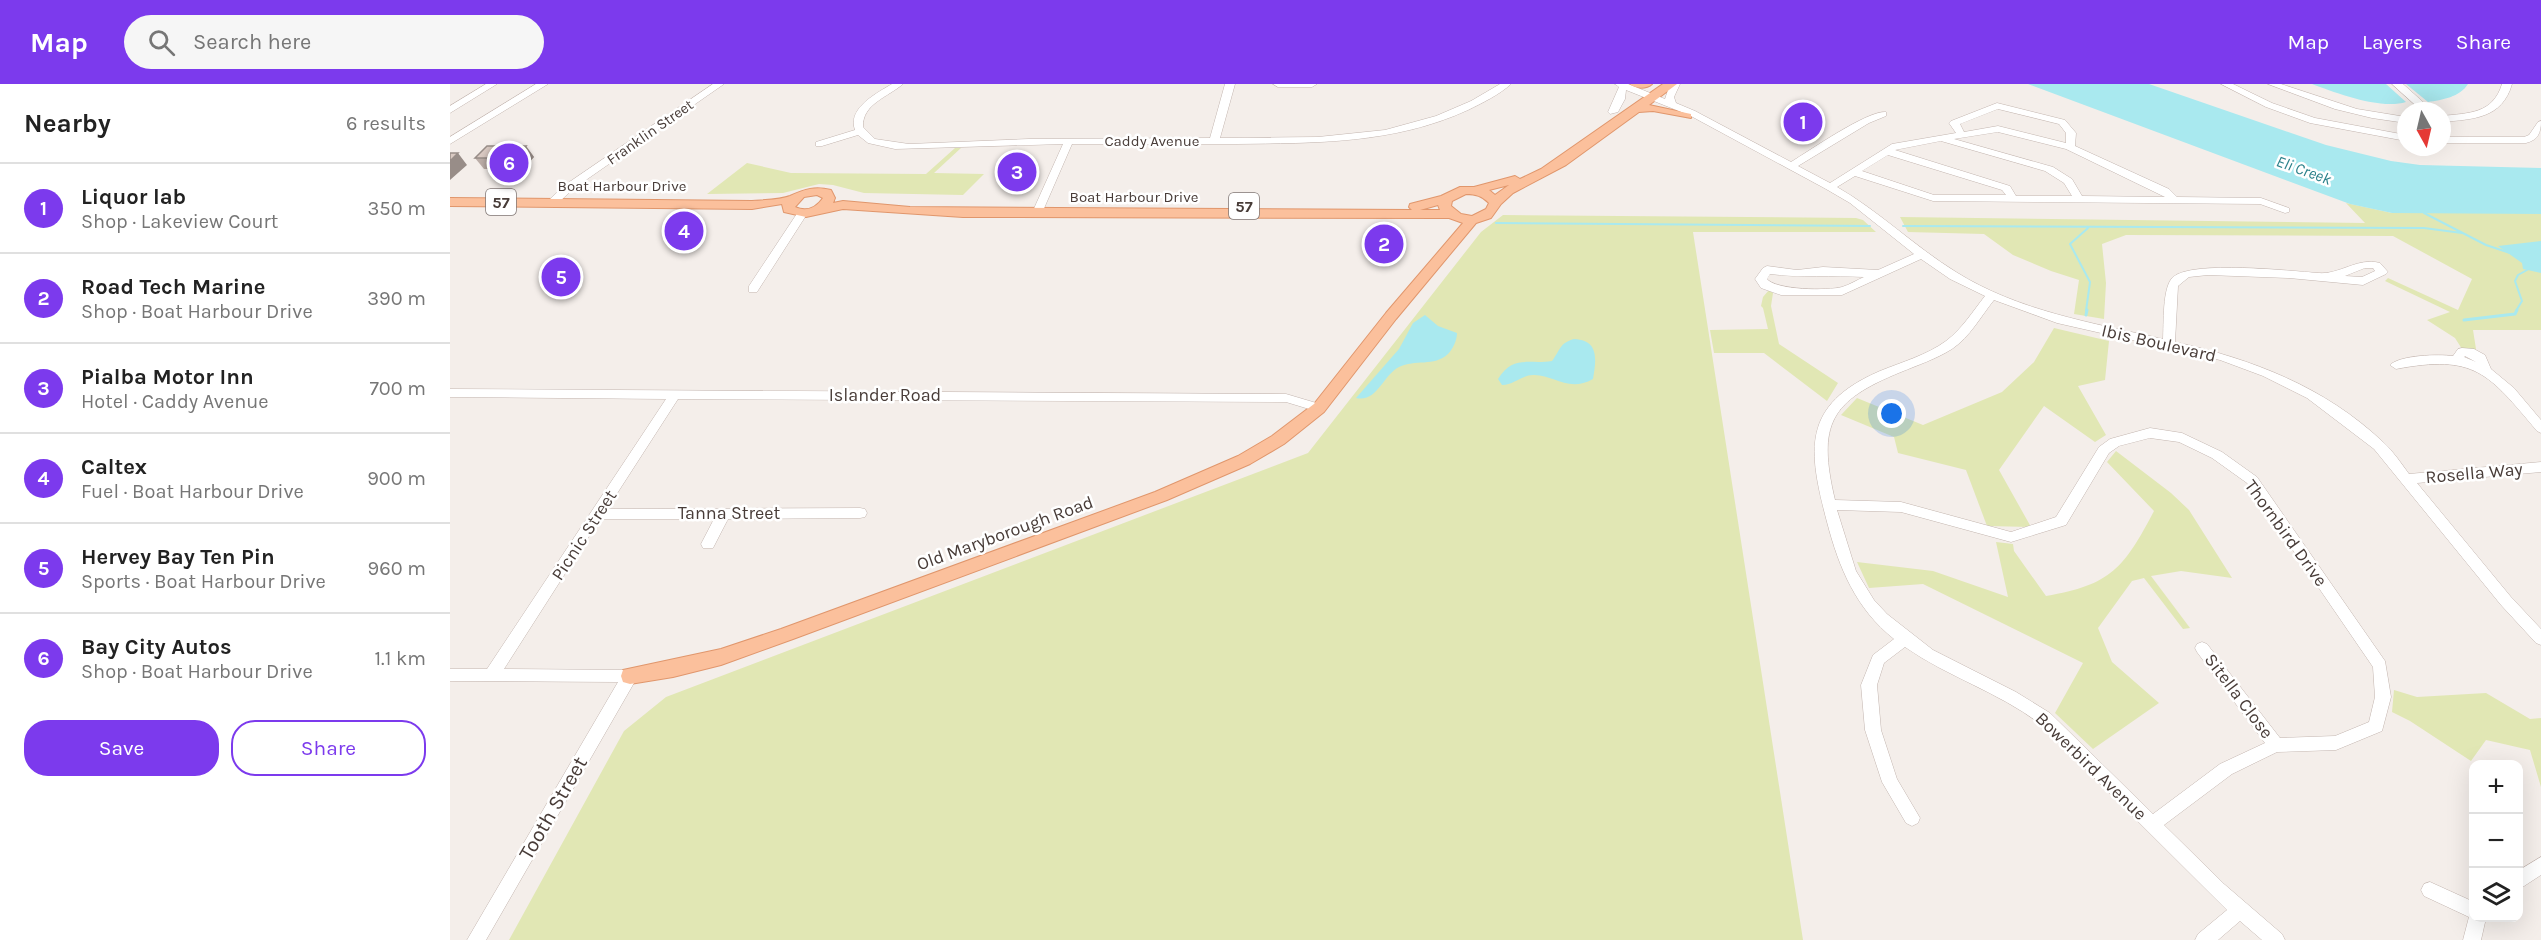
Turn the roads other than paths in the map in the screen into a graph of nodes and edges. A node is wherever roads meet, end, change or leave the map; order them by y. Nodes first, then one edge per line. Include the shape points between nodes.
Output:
1 (492, 84) edge
2 (543, 84) edge
3 (719, 84) edge
4 (898, 84) edge
5 (1230, 84) edge
6 (1278, 84) edge
7 (1312, 84) edge
8 (1506, 84) edge
9 (1608, 84) edge
10 (1655, 84) edge
11 (1673, 84) edge
12 (2226, 84) edge
13 (2273, 84) edge
14 (2397, 84) edge
15 (2507, 84) edge
16 (1620, 86) edge
17 (1644, 92) edge
18 (2418, 102) edge
19 (1672, 104) junction
20 (453, 106) edge
21 (1636, 109) junction
22 (1613, 112) junction
23 (1883, 114) dead end
24 (1687, 116) junction
25 (2397, 119) edge
26 (2451, 120) edge
27 (2541, 124) edge
28 (1716, 126) junction
29 (2451, 130) edge
30 (860, 131) junction
31 (1961, 134) junction
32 (2397, 136) edge
33 (1941, 138) junction
34 (2451, 140) edge
35 (450, 141) edge
36 (1069, 141) junction
37 (2462, 141) junction
38 (1214, 142) junction
39 (819, 144) dead end
40 (2070, 147) junction
41 (1886, 151) junction
42 (1791, 166) junction
43 (1854, 172) junction
44 (1830, 187) junction
45 (1475, 190) junction
46 (827, 194) junction
47 (1446, 199) junction
48 (2013, 199) junction
49 (2079, 199) junction
50 (2174, 200) junction
51 (450, 202) edge
52 (553, 202) junction
53 (1496, 203) junction
54 (795, 208) junction
55 (820, 208) junction
56 (1039, 209) junction
57 (450, 210) edge
58 (512, 210) junction
59 (2285, 210) dead end
60 (592, 211) junction
61 (1448, 214) junction
62 (1472, 220) junction
63 (1922, 255) junction
64 (1878, 274) junction
65 (2332, 277) dead end
66 (753, 289) dead end
67 (1992, 295) junction
68 (2169, 345) junction
69 (2396, 365) dead end
70 (450, 393) edge
71 (675, 394) junction
72 (1318, 408) junction
73 (2541, 428) edge
74 (2541, 467) edge
75 (2407, 479) junction
76 (1830, 505) junction
77 (724, 513) junction
78 (860, 513) dead end
79 (599, 514) junction
80 (708, 544) dead end
81 (2541, 639) edge
82 (1904, 640) junction
83 (2202, 648) dead end
84 (492, 674) junction
85 (450, 675) edge
86 (630, 676) junction
87 (2276, 745) junction
88 (1912, 818) dead end
89 (2151, 825) junction
90 (2541, 865) edge
91 (2523, 878) edge
92 (2430, 890) dead end
93 (2469, 909) edge
94 (2239, 911) junction
95 (2475, 922) edge
96 (476, 940) edge
97 (2204, 940) edge
98 (2276, 940) edge
99 (2472, 940) edge

1 - 20 street
2 - 35 street
3 - 52 street, Franklin Street
4 - 30 street via 860,112
5 - 38 street
6 - 7 street
8 - 38 street, Caddy Avenue via 1447,116 1395,131 1288,141
9 - 16 street
10 - 17 main road, 57
11 - 17 main road, 57
11 - 19 street via 1669,97
12 - 32 street via 2313,122
13 - 25 street via 2319,103
14 - 18 street
15 - 26 street via 2498,105 2479,116
16 - 17 street
16 - 22 street via 1620,99
17 - 19 street, Ibis Boulevard
17 - 21 main road, 57
17 - 22 main road, 57
17 - 24 street, Ibis Boulevard
19 - 28 street, Ibis Boulevard
21 - 24 main road via 1653,108
21 - 53 main road, 57 via 1542,176 1502,194
22 - 45 main road, 57 via 1527,176
23 - 42 street
24 - 28 street, Ibis Boulevard
27 - 37 street via 2526,140
28 - 42 street, Ibis Boulevard
29 - 37 street
30 - 36 street, Caddy Avenue via 874,143 890,146
30 - 39 street
31 - 33 street
31 - 40 street via 1998,129
31 - 40 street via 1954,123 1996,106 2061,122 2073,135
33 - 41 street
33 - 49 street via 2049,169 2068,181
34 - 37 street
36 - 38 street, Caddy Avenue
36 - 56 street
40 - 50 street via 2165,191
41 - 43 street
41 - 48 street via 2006,188
42 - 44 street, Ibis Boulevard
43 - 44 street
43 - 48 street via 1933,198
44 - 63 street, Ibis Boulevard via 1854,201
45 - 47 main road, 57
45 - 53 main road via 1490,195
46 - 54 main road, 57 via 813,191
46 - 55 main road via 829,201
46 - 56 main road, Boat Harbour Drive / 57 via 879,201
47 - 56 main road, Boat Harbour Drive / 57 via 1398,209
47 - 61 main road via 1444,207
48 - 49 street
49 - 50 street
50 - 59 street via 2261,201
51 - 52 main road, Boat Harbour Drive / 57
52 - 54 main road, Boat Harbour Drive / 57
52 - 58 main road
52 - 60 main road via 559,207
53 - 62 main road, 57 via 1486,217
54 - 55 main road, 57
54 - 60 main road, Boat Harbour Drive / 57
54 - 66 street
55 - 56 main road, Boat Harbour Drive / 57 via 843,205 910,211
56 - 61 main road, Boat Harbour Drive / 57
57 - 58 main road, Boat Harbour Drive / 57
58 - 60 main road, Boat Harbour Drive / 57
61 - 62 main road, 57
62 - 72 main road, Old Maryborough Road
63 - 64 street
63 - 67 street, Ibis Boulevard
64 - 64 street via 1842,291 1782,291 1765,285 1761,279 1763,273 1774,269 1797,274
65 - 68 street via 2186,274 2172,285
67 - 68 street, Ibis Boulevard via 2057,319
67 - 76 street, Bowerbird Avenue via 1951,344 1856,386 1832,409 1820,440
68 - 75 street, Ibis Boulevard via 2234,361 2311,395 2379,446
69 - 73 street via 2417,360 2456,360 2485,369 2505,385
70 - 71 street, Islander Road
71 - 72 street, Islander Road via 1286,398
71 - 79 street, Picnic Street
72 - 86 main road, Old Maryborough Road via 1278,440 1244,460 1161,496 732,653
74 - 75 street, Rosella Way
75 - 81 street, Ibis Boulevard
76 - 82 street, Bowerbird Avenue via 1850,573 1868,604
76 - 87 street, Thornbird Drive via 1901,507 2011,537 2061,521 2104,450 2115,442 2150,433 2182,438 2217,455 2252,480 2380,666 2383,696 2376,726 2336,743
77 - 78 street, Tanna Street
77 - 79 street, Tanna Street
77 - 80 street
79 - 84 street, Picnic Street
82 - 88 street via 1878,659 1869,685 1873,730 1890,782
82 - 89 street, Bowerbird Avenue via 1946,665 2015,697 2054,725
83 - 87 street, Sitella Close
84 - 85 street, Old Maryborough Road
84 - 86 street, Old Maryborough Road
86 - 96 street, Tooth Street
87 - 89 street, Thornbird Drive via 2226,769
89 - 94 street, Bowerbird Avenue
90 - 91 street
92 - 93 street
94 - 97 street
94 - 98 street, Bowerbird Avenue
95 - 99 street

